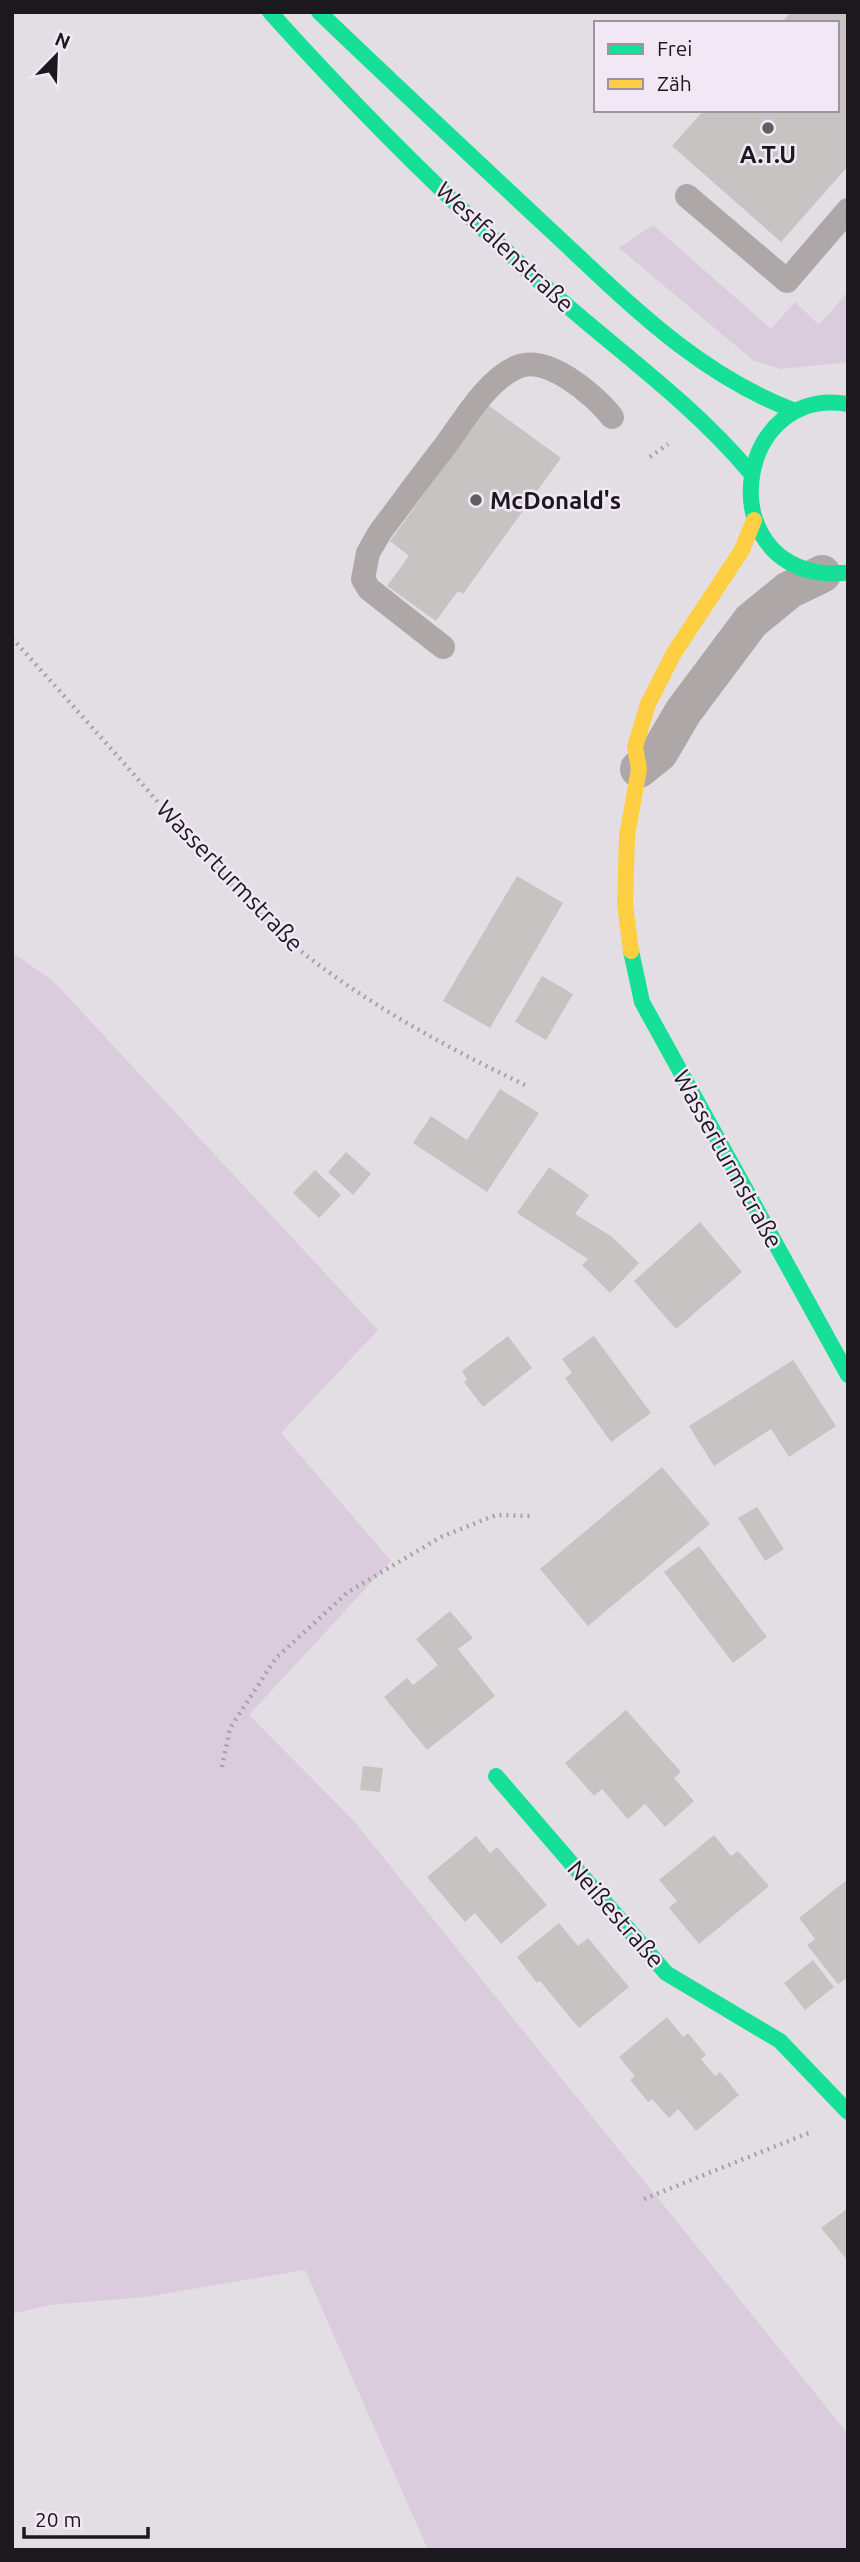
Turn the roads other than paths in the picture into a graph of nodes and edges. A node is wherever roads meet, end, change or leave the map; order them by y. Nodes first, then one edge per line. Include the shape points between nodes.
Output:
1 (270, 12) edge
2 (319, 12) edge
3 (687, 196) dead end
4 (848, 210) edge
5 (846, 402) edge
6 (795, 411) junction
7 (611, 417) dead end
8 (749, 471) junction
9 (754, 520) junction
10 (835, 574) edge
11 (443, 647) dead end
12 (639, 769) junction
13 (848, 1375) edge
14 (496, 1776) dead end
15 (848, 2112) edge

1 - 8 main road, Westfalenstraße via 401,150 550,290 695,413
2 - 6 main road, Westfalenstraße via 650,321 723,379 766,402
3 - 4 lane via 787,281
5 - 6 main road via 824,402
6 - 8 main road via 769,432
7 - 11 lane via 601,402 544,365 520,365 478,401 380,532 368,553 363,579 369,589
8 - 9 main road via 748,496
9 - 10 main road via 774,550 788,561
9 - 12 main road, Wasserturmstraße via 742,550 674,653 648,704 635,747
10 - 12 street via 789,590 751,621 690,702 659,753
12 - 13 main road, Wasserturmstraße via 627,836 625,892 642,1002
14 - 15 main road, Neißestraße via 666,1973 780,2041

